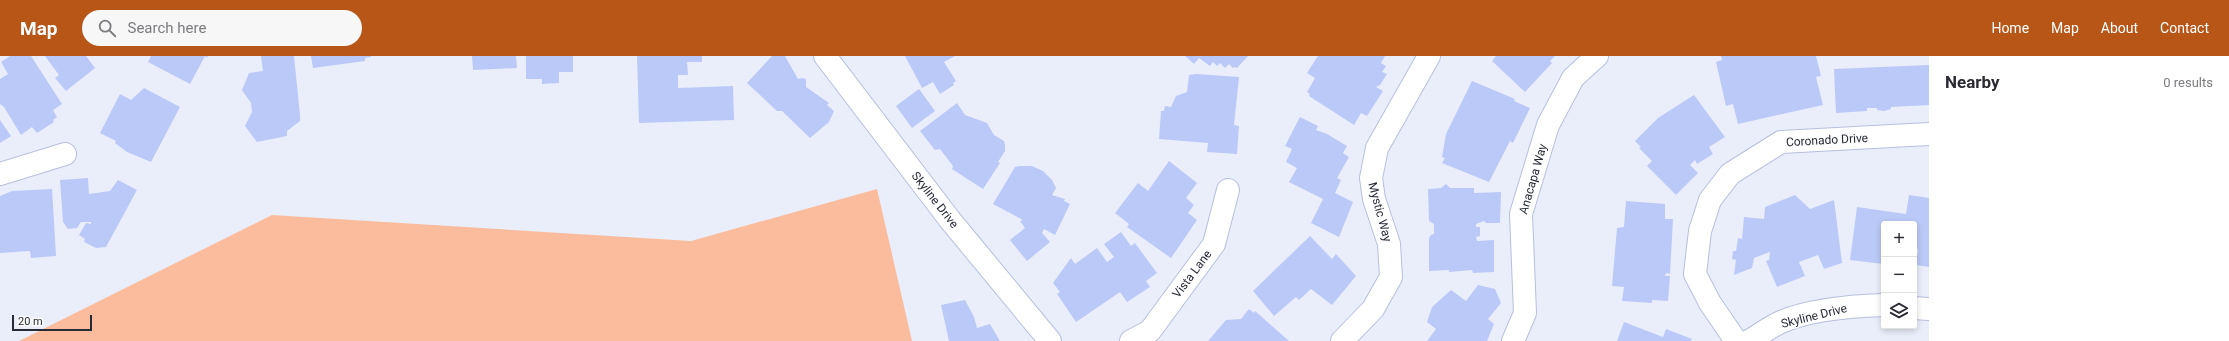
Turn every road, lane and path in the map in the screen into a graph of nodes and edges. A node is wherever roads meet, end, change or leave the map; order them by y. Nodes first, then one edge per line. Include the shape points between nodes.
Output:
1 (825, 56) edge
2 (1429, 56) edge
3 (1597, 56) edge
4 (1929, 134) edge
5 (65, 154) dead end
6 (0, 174) edge
7 (1228, 190) dead end
8 (1881, 306) edge
9 (1917, 308) edge
10 (1929, 309) edge
11 (1050, 341) edge
12 (1131, 341) edge
13 (1342, 341) edge
14 (1513, 341) edge
15 (1736, 341) edge
16 (1749, 341) edge

1 - 11 street, Skyline Drive via 950,220
2 - 13 street, Mystic Way via 1377,148 1371,178 1374,199 1389,244 1391,278 1373,309
3 - 14 street, Anacapa Way via 1573,78 1548,125 1523,207 1521,214 1525,313
4 - 15 street, Coronado Drive via 1781,142 1730,174 1710,200 1700,231 1695,274 1710,304
5 - 6 street
7 - 12 street, Vista Lane via 1214,244 1150,331
8 - 16 street, Skyline Drive via 1847,306 1818,312 1782,322
9 - 10 street

